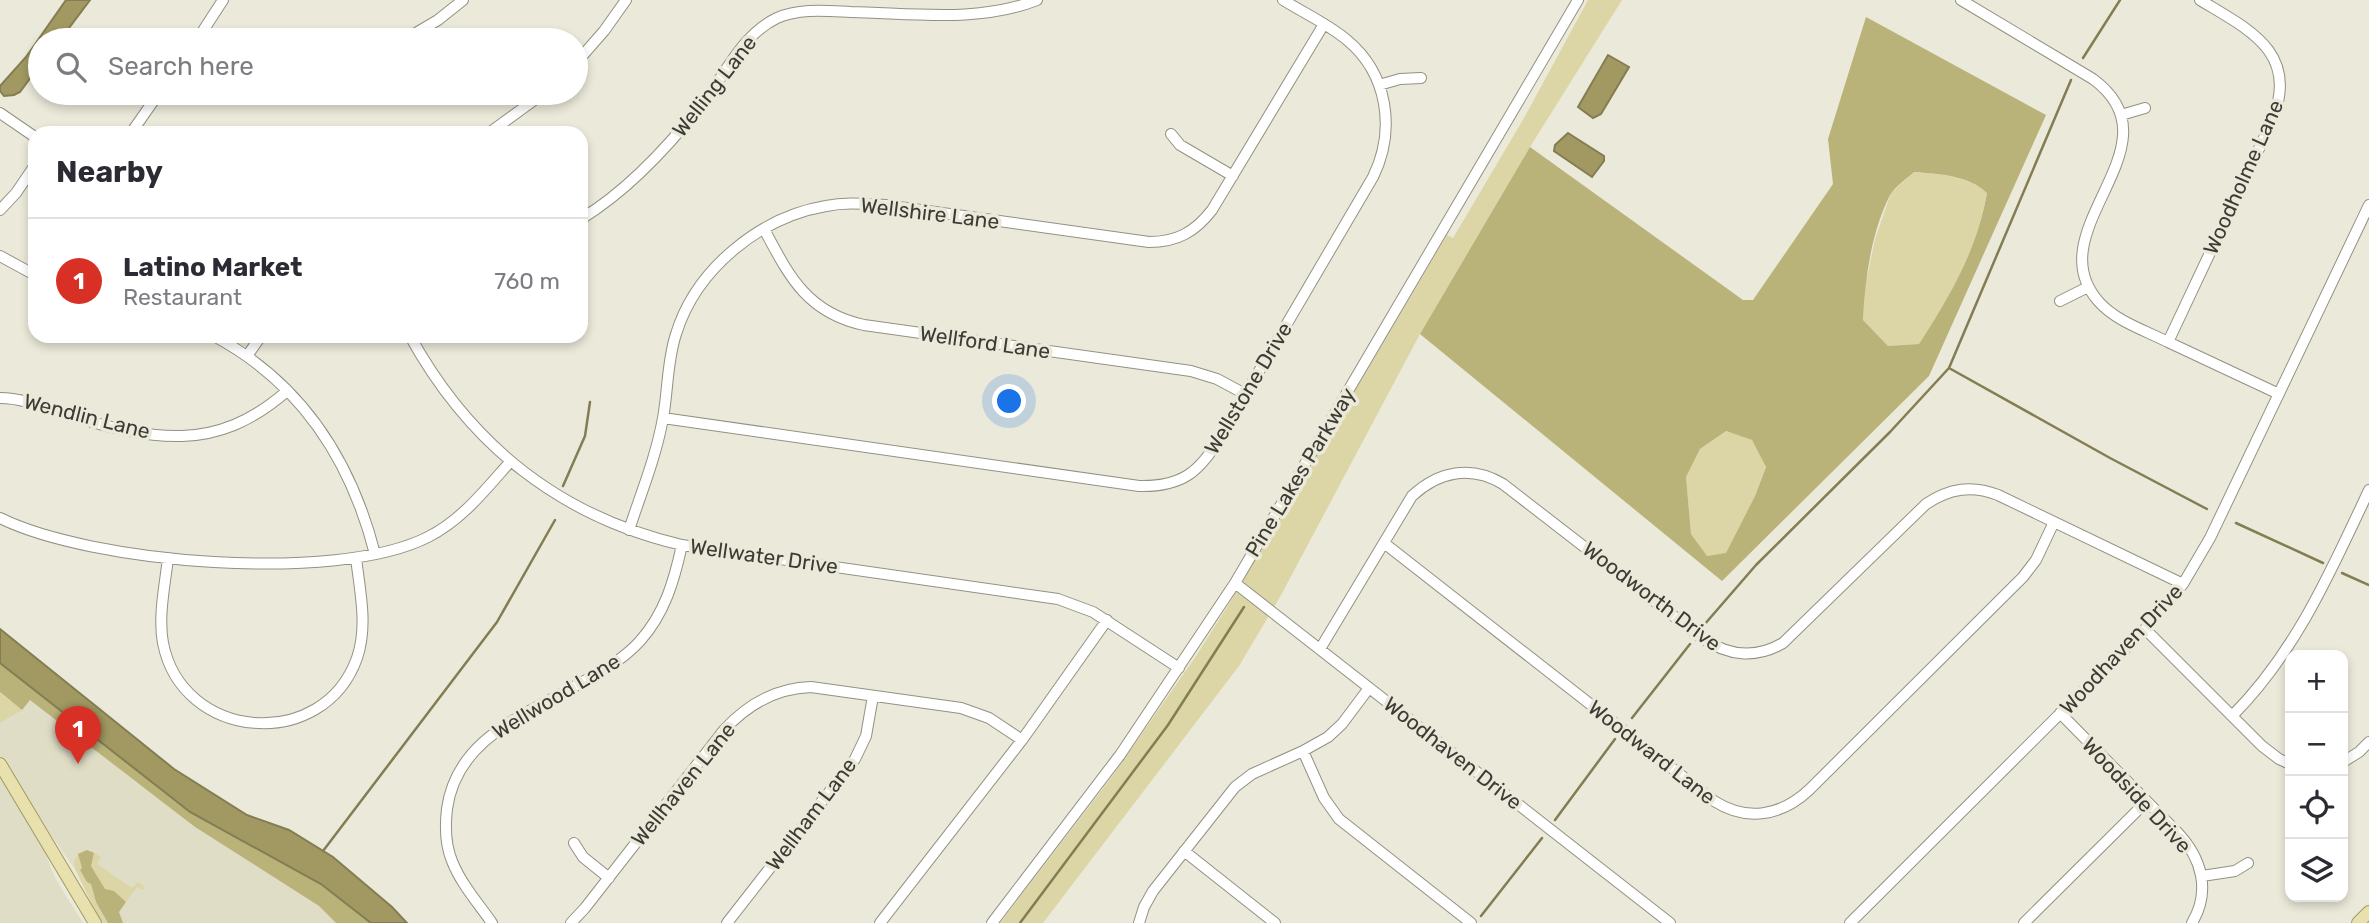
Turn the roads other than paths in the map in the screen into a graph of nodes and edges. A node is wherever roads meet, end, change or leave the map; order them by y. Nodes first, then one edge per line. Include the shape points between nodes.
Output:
1 (223, 0) edge
2 (463, 0) edge
3 (626, 0) edge
4 (952, 0) edge
5 (1037, 0) edge
6 (1283, 0) edge
7 (1578, 0) edge
8 (1961, 0) edge
9 (2200, 0) edge
10 (951, 13) junction
11 (1324, 24) junction
12 (205, 28) edge
13 (424, 28) edge
14 (588, 49) edge
15 (1421, 78) dead end
16 (1379, 85) junction
17 (151, 105) edge
18 (528, 105) edge
19 (2145, 108) dead end
20 (2, 115) edge
21 (2121, 116) junction
22 (136, 126) edge
23 (499, 126) edge
24 (28, 132) edge
25 (1171, 134) dead end
26 (28, 176) edge
27 (1233, 176) junction
28 (2369, 205) edge
29 (0, 210) edge
30 (588, 214) edge
31 (764, 229) junction
32 (0, 256) edge
33 (28, 271) edge
34 (2088, 287) junction
35 (2060, 301) dead end
36 (2168, 342) junction
37 (226, 343) edge
38 (256, 343) edge
39 (414, 343) edge
40 (247, 356) junction
41 (287, 391) junction
42 (1245, 394) junction
43 (2279, 394) junction
44 (0, 398) edge
45 (663, 418) junction
46 (510, 462) junction
47 (2369, 490) edge
48 (0, 518) edge
49 (2054, 522) junction
50 (629, 530) junction
51 (1384, 543) junction
52 (682, 545) junction
53 (375, 554) junction
54 (168, 558) junction
55 (356, 558) junction
56 (1235, 583) junction
57 (2183, 584) junction
58 (1107, 620) junction
59 (2145, 629) junction
60 (1320, 649) junction
61 (1179, 668) junction
62 (1369, 688) junction
63 (873, 696) junction
64 (2060, 713) junction
65 (2232, 716) junction
66 (1022, 740) junction
67 (2369, 742) edge
68 (1303, 751) junction
69 (2348, 759) edge
70 (2285, 761) edge
71 (0, 764) edge
72 (2146, 802) junction
73 (574, 843) dead end
74 (1184, 852) junction
75 (2248, 863) dead end
76 (2202, 876) junction
77 (609, 878) junction
78 (2369, 912) edge
79 (95, 923) edge
80 (492, 923) edge
81 (571, 923) edge
82 (727, 923) edge
83 (880, 923) edge
84 (992, 923) edge
85 (1139, 923) edge
86 (1275, 923) edge
87 (1471, 923) edge
88 (1671, 923) edge
89 (1850, 923) edge
90 (2024, 923) edge
91 (2192, 923) edge
92 (2358, 923) edge

1 - 12 street
2 - 13 street
3 - 14 street
4 - 10 street
5 - 10 street, Welling Lane via 1001,11
6 - 11 street, Wellstone Drive
7 - 56 street, Pine Lakes Parkway
8 - 21 street via 2093,79 2111,96
9 - 36 street, Woodholme Lane via 2264,42 2278,68 2280,96 2273,121
10 - 30 street, Welling Lane via 808,11 770,22 742,46 672,141
11 - 16 street, Wellstone Drive via 1358,50
11 - 27 street, Wellshire Lane
15 - 16 street
16 - 42 street, Wellstone Drive via 1386,130 1377,169
17 - 22 street
18 - 23 street
19 - 21 street
20 - 24 street
21 - 34 street via 2122,152 2084,237 2082,264
25 - 27 street via 1180,145
26 - 29 street
27 - 31 street, Wellshire Lane via 1204,221 1186,235 1162,242 870,204 825,206
28 - 43 street, Woodhaven Drive
31 - 42 street, Wellford Lane via 800,289 820,307 846,320 1191,371
31 - 45 street, Wellshire Lane via 722,261 688,306 676,335
32 - 33 street
34 - 35 street
34 - 36 street via 2115,316
36 - 43 street
37 - 40 street
38 - 40 street
39 - 46 street, Wellwater Drive via 453,403
40 - 41 street
41 - 44 street, Wendlin Lane via 242,423 187,436 124,429
41 - 53 street via 319,428 348,475
42 - 45 street, Wellstone Drive via 1199,467 1175,482 1158,486
43 - 57 street, Woodhaven Drive
45 - 50 street, Wellshire Lane
46 - 50 street, Wellwater Drive via 564,499
46 - 53 street via 471,505 440,530
47 - 65 street via 2302,625 2273,669
48 - 54 street via 85,544
49 - 51 street, Woodworth Drive via 1984,490 1944,494 1926,504 1788,639 1752,654 1729,652 1702,638 1519,495 1479,473 1455,473 1430,481 1412,496
49 - 51 street, Woodward Lane via 2023,577 1809,790 1782,809 1755,815 1727,808 1704,793
49 - 57 street, Woodworth Drive
50 - 52 street, Wellwater Drive
51 - 60 street, Woodworth Drive
52 - 58 street, Wellwater Drive via 1036,594 1079,606
52 - 80 street, Wellwood Lane via 667,601 640,641 608,667 489,736 458,771 446,816 448,850 458,875
53 - 55 street
54 - 55 street via 289,564
54 - 55 street via 161,627 172,669 207,708 256,724 285,721 314,710 348,676 363,628
56 - 60 street, Woodhaven Drive
56 - 61 street, Pine Lakes Parkway
57 - 59 street, Woodhaven Drive
58 - 61 street, Wellwater Drive
58 - 66 street
59 - 64 street, Woodhaven Drive
59 - 65 street
60 - 62 street, Woodhaven Drive
61 - 84 street, Pine Lakes Parkway via 1082,807
62 - 68 street via 1337,729
62 - 88 street, Woodhaven Drive
63 - 66 street, Wellhaven Lane via 971,711
63 - 77 street, Wellhaven Lane via 804,687 754,704 724,730
63 - 82 street, Wellham Lane via 866,736 855,759
64 - 72 street, Woodside Drive
64 - 89 street, Woodhaven Drive
65 - 70 street
66 - 83 street
67 - 69 street
68 - 74 street via 1240,783
68 - 87 street via 1339,819
71 - 79 main road
72 - 76 street, Woodside Drive via 2188,845
72 - 90 street
73 - 77 street via 583,857
74 - 85 street via 1149,897
74 - 86 street
75 - 76 street via 2235,871
76 - 91 street, Woodside Drive via 2200,906
77 - 81 street, Wellhaven Lane
78 - 92 main road

